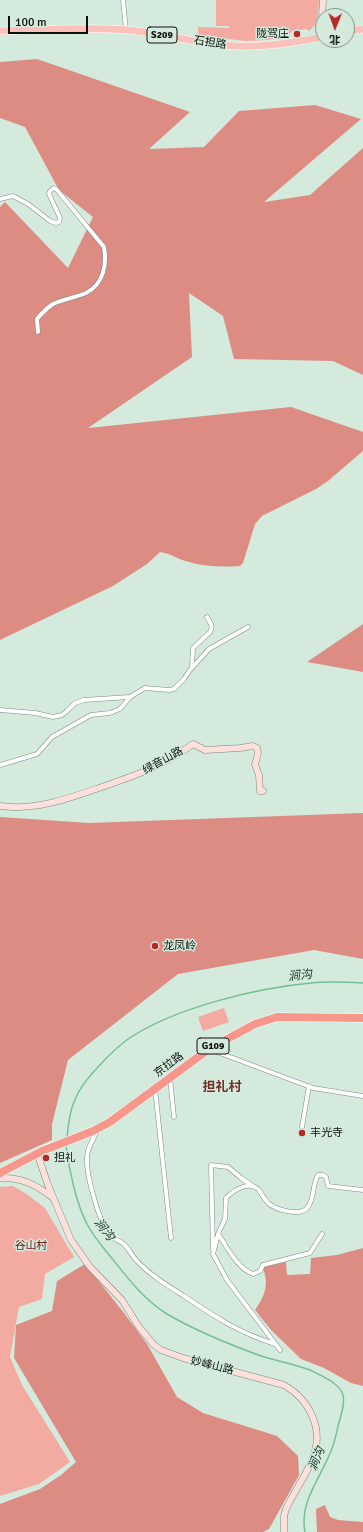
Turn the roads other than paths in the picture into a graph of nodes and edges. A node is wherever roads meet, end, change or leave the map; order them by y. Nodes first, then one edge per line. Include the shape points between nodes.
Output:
1 (123, 0) edge
2 (126, 30) junction
3 (0, 31) edge
4 (315, 38) edge
5 (0, 199) edge
6 (38, 332) dead end
7 (207, 617) dead end
8 (248, 627) dead end
9 (192, 667) junction
10 (130, 697) junction
11 (0, 710) edge
12 (0, 765) edge
13 (263, 791) dead end
14 (0, 806) edge
15 (363, 1018) edge
16 (209, 1049) junction
17 (170, 1077) junction
18 (309, 1086) junction
19 (155, 1089) junction
20 (363, 1096) edge
21 (174, 1117) dead end
22 (302, 1127) dead end
23 (97, 1129) junction
24 (39, 1152) junction
25 (0, 1173) edge
26 (0, 1178) edge
27 (254, 1186) junction
28 (363, 1190) edge
29 (54, 1198) junction
30 (218, 1234) junction
31 (322, 1234) dead end
32 (171, 1238) dead end
33 (213, 1254) junction
34 (275, 1344) junction
35 (280, 1350) dead end
36 (284, 1532) edge

1 - 2 street
2 - 3 main road, 石担路 / S209
2 - 4 main road, 石担路 / S209 via 247,47 279,45
5 - 6 street via 13,196 56,223 60,218 49,194 54,188 104,247 106,257 98,283 87,292 45,310 37,319
7 - 9 street via 212,629 193,648
8 - 9 street via 209,649
9 - 10 street via 174,689 145,688
10 - 11 street via 84,700 53,717
10 - 12 street via 120,709 90,715 58,733 37,754
13 - 14 street, 绿音山路 via 260,791 259,775 254,765 257,748 253,746 205,750 193,744 157,766 63,800 29,807
15 - 16 highway, 京拉路 / G109 via 277,1018 255,1024
16 - 17 highway, 京拉路 / G109
16 - 18 street
17 - 19 highway, 京拉路 / G109
17 - 21 street
18 - 20 street
18 - 22 street
19 - 23 highway, 京拉路 / G109
19 - 32 street
23 - 24 highway, 京拉路 / G109
23 - 34 street via 95,1138 88,1148 87,1162 98,1208 105,1228 112,1238 123,1244 138,1262 168,1286 216,1317 256,1338
24 - 25 highway, 京拉路 / G109
24 - 29 street, 妙峰山路
26 - 29 street via 24,1180
27 - 28 street via 269,1204 290,1212 307,1209 318,1175 326,1177 328,1186
27 - 30 street via 242,1187 226,1198 225,1219
27 - 33 street via 228,1167 211,1165
29 - 36 street, 妙峰山路 via 79,1253 122,1300 154,1345 183,1358 284,1385 294,1391 308,1406 316,1426 315,1452 286,1509
30 - 31 street via 238,1264 246,1272 253,1274 260,1271 263,1265 310,1253
30 - 33 street
33 - 34 street via 227,1280
34 - 35 street

